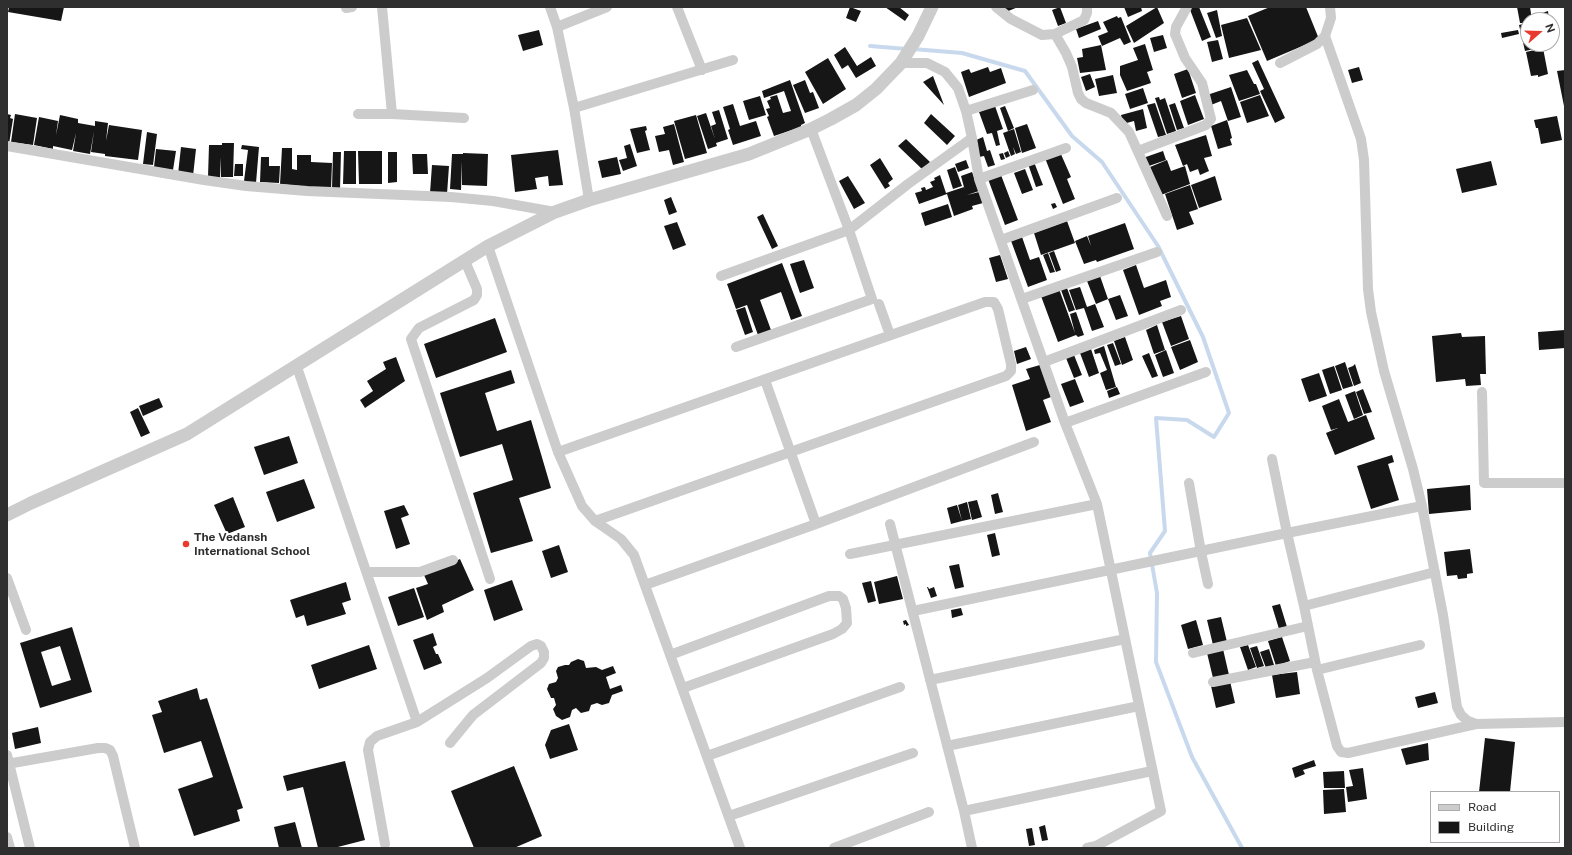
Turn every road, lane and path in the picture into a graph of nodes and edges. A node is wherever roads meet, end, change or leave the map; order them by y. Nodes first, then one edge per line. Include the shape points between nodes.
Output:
1 (382, 7) edge
2 (550, 7) edge
3 (608, 7) edge
4 (677, 7) edge
5 (932, 7) edge
6 (996, 7) edge
7 (1087, 7) edge
8 (1187, 7) edge
9 (1330, 7) edge
10 (557, 27) junction
11 (1055, 34) junction
12 (1325, 36) junction
13 (904, 58) junction
14 (733, 60) dead end
15 (1280, 63) dead end
16 (702, 70) junction
17 (1033, 90) dead end
18 (574, 108) junction
19 (966, 111) junction
20 (358, 114) dead end
21 (392, 114) junction
22 (464, 118) dead end
23 (811, 129) junction
24 (972, 138) junction
25 (7, 146) edge
26 (1066, 148) dead end
27 (1138, 151) junction
28 (979, 179) junction
29 (1116, 198) dead end
30 (589, 200) junction
31 (555, 212) junction
32 (1167, 216) dead end
33 (849, 230) junction
34 (1001, 240) junction
35 (488, 246) junction
36 (1157, 252) dead end
37 (464, 261) junction
38 (720, 276) dead end
39 (1022, 299) junction
40 (880, 304) dead end
41 (1181, 310) dead end
42 (890, 335) junction
43 (736, 348) dead end
44 (1044, 362) junction
45 (297, 367) junction
46 (1206, 372) dead end
47 (765, 380) junction
48 (1482, 392) dead end
49 (1065, 423) junction
50 (1034, 442) dead end
51 (558, 452) junction
52 (790, 452) junction
53 (1272, 459) dead end
54 (1189, 482) dead end
55 (1565, 483) edge
56 (1098, 504) junction
57 (1422, 506) junction
58 (7, 515) edge
59 (595, 521) junction
60 (816, 524) junction
61 (890, 524) dead end
62 (1287, 533) junction
63 (896, 546) junction
64 (1201, 552) junction
65 (850, 554) dead end
66 (453, 560) dead end
67 (1111, 570) junction
68 (367, 572) junction
69 (1434, 572) junction
70 (7, 578) edge
71 (490, 578) dead end
72 (1208, 584) dead end
73 (645, 585) junction
74 (1304, 606) junction
75 (913, 611) junction
76 (1308, 626) junction
77 (26, 630) dead end
78 (1125, 639) junction
79 (1420, 645) dead end
80 (1193, 653) dead end
81 (670, 655) junction
82 (1316, 666) junction
83 (930, 680) junction
84 (1213, 682) dead end
85 (900, 687) dead end
86 (683, 688) junction
87 (1139, 706) junction
88 (417, 722) junction
89 (1565, 722) edge
90 (1476, 724) junction
91 (450, 743) dead end
92 (947, 746) junction
93 (913, 753) dead end
94 (707, 756) junction
95 (8, 761) edge
96 (1152, 771) junction
97 (964, 811) junction
98 (929, 812) dead end
99 (729, 816) junction
100 (7, 837) edge
101 (385, 844) dead end
102 (10, 848) edge
103 (30, 848) edge
104 (135, 848) edge
105 (740, 848) edge
106 (834, 848) edge
107 (972, 848) edge
108 (1087, 848) edge

1 - 21 street
2 - 10 street
3 - 10 street
4 - 16 street
5 - 13 street
6 - 11 street via 1042,35
7 - 11 street via 1084,20
8 - 27 street via 1175,34 1185,58 1202,83 1210,119 1206,125
9 - 12 street
10 - 18 street
11 - 27 street via 1072,67 1081,99 1111,113 1129,132
12 - 15 street via 1317,44
12 - 57 street via 1361,139 1371,312 1384,371
13 - 19 street via 927,63 945,72 958,88
13 - 23 street via 876,89 856,105
14 - 16 street
16 - 18 street
17 - 19 street
18 - 30 street
19 - 24 street
20 - 21 street
21 - 22 street
23 - 30 street via 749,154
23 - 33 street
24 - 28 street
24 - 33 street
25 - 31 street via 246,186 451,197 493,201
26 - 28 street
27 - 32 street
28 - 34 street
29 - 34 street
30 - 31 street
31 - 35 street
33 - 38 street
33 - 43 street via 872,299
34 - 39 street
35 - 37 street
35 - 51 street
36 - 39 street
37 - 45 street
37 - 71 street via 477,289 474,300 419,328 411,339
39 - 44 street
40 - 42 street
41 - 44 street
42 - 47 street
42 - 52 street via 985,302 994,302 998,309 1011,371 1006,376
44 - 49 street
45 - 58 street via 187,434
45 - 68 street
46 - 49 street
47 - 51 street
47 - 52 street
48 - 55 street via 1484,483
49 - 56 street
50 - 60 street
51 - 59 street via 582,506
52 - 59 street
52 - 60 street
53 - 62 street
54 - 64 street
56 - 63 street
56 - 67 street
57 - 62 street
57 - 69 street
59 - 73 street via 621,539 634,555
60 - 73 street
61 - 63 street
62 - 64 street
62 - 74 street
63 - 65 street
63 - 75 street
64 - 67 street
64 - 72 street
66 - 68 street via 420,572
67 - 75 street
67 - 78 street
68 - 88 street
69 - 74 street
69 - 90 street via 1457,707 1468,721
70 - 77 street
73 - 81 street
74 - 76 street
75 - 83 street
76 - 80 street
76 - 82 street
78 - 83 street
78 - 87 street
79 - 82 street
81 - 86 street
81 - 86 street via 829,596 839,596 843,600 847,623 833,634
82 - 84 street
82 - 90 street via 1336,746 1341,752 1348,753
83 - 92 street
85 - 94 street
86 - 94 street
87 - 92 street
87 - 96 street
88 - 91 street via 487,678 531,646 541,646 544,658 541,663 472,715
88 - 101 street via 377,736 370,742 368,750
89 - 90 street
92 - 97 street
93 - 99 street
94 - 99 street
95 - 103 street
95 - 104 street via 98,748 110,750
96 - 97 street
96 - 108 street via 1161,811 1096,846
97 - 107 street
98 - 106 street
99 - 105 street
100 - 102 street

